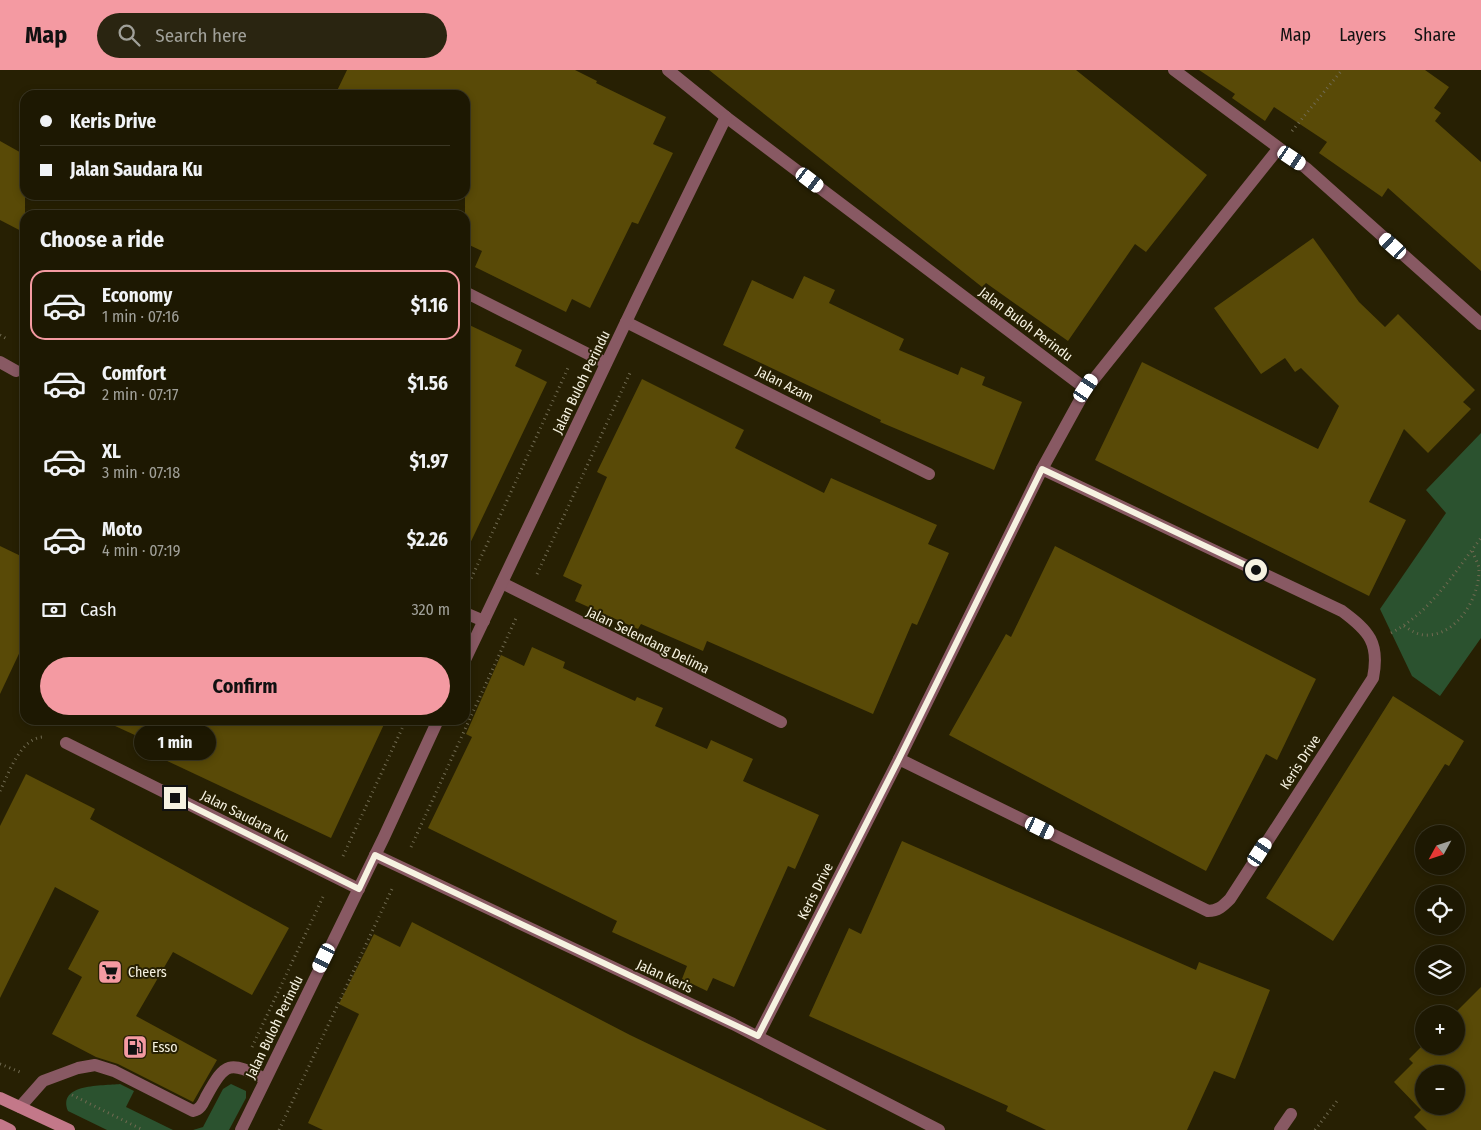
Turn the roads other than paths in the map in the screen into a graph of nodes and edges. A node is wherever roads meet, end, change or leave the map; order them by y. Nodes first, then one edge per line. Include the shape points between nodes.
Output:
1 (668, 70) edge
2 (1174, 70) edge
3 (726, 117) junction
4 (1278, 149) junction
5 (470, 295) edge
6 (626, 322) junction
7 (1481, 324) edge
8 (0, 362) edge
9 (606, 363) junction
10 (16, 371) dead end
11 (1086, 388) junction
12 (1042, 469) junction
13 (929, 474) dead end
14 (502, 583) junction
15 (470, 615) edge
16 (484, 621) junction
17 (470, 650) edge
18 (782, 722) dead end
19 (436, 725) edge
20 (66, 742) road end
21 (899, 759) junction
22 (375, 855) junction
23 (359, 889) junction
24 (758, 1036) junction
25 (265, 1079) junction
26 (0, 1098) edge
27 (20, 1107) junction
28 (1292, 1114) dead end
29 (0, 1125) edge
30 (10, 1130) edge
31 (69, 1130) edge
32 (241, 1130) edge
33 (938, 1130) edge
34 (1280, 1130) edge

1 - 3 street, Jalan Buloh Perindu
2 - 4 street
3 - 6 street, Jalan Buloh Perindu
3 - 11 street, Jalan Buloh Perindu
4 - 7 street via 1306,168
4 - 11 street
5 - 9 street
6 - 9 street, Jalan Buloh Perindu
6 - 13 street, Jalan Azam
8 - 10 street
9 - 14 street, Jalan Buloh Perindu
11 - 12 street, Keris Drive
12 - 21 street, Keris Drive
12 - 21 street, Keris Drive via 1342,611 1362,625 1373,644 1377,659 1372,678 1230,899 1222,908 1213,911
14 - 16 street, Jalan Buloh Perindu
14 - 18 street, Jalan Selendang Delima
15 - 16 street
16 - 17 street, Jalan Buloh Perindu
19 - 22 street, Jalan Buloh Perindu
20 - 23 street, Jalan Saudara Ku
21 - 24 street, Keris Drive
22 - 23 street, Jalan Buloh Perindu
22 - 24 street, Jalan Keris
23 - 25 street, Jalan Buloh Perindu
24 - 33 street, Jalan Keris
25 - 27 street via 242,1068 228,1067 222,1071 201,1106 193,1111 114,1071 94,1065 43,1081
25 - 32 street, Jalan Buloh Perindu
26 - 27 main road
27 - 31 main road
28 - 34 street
29 - 30 main road

